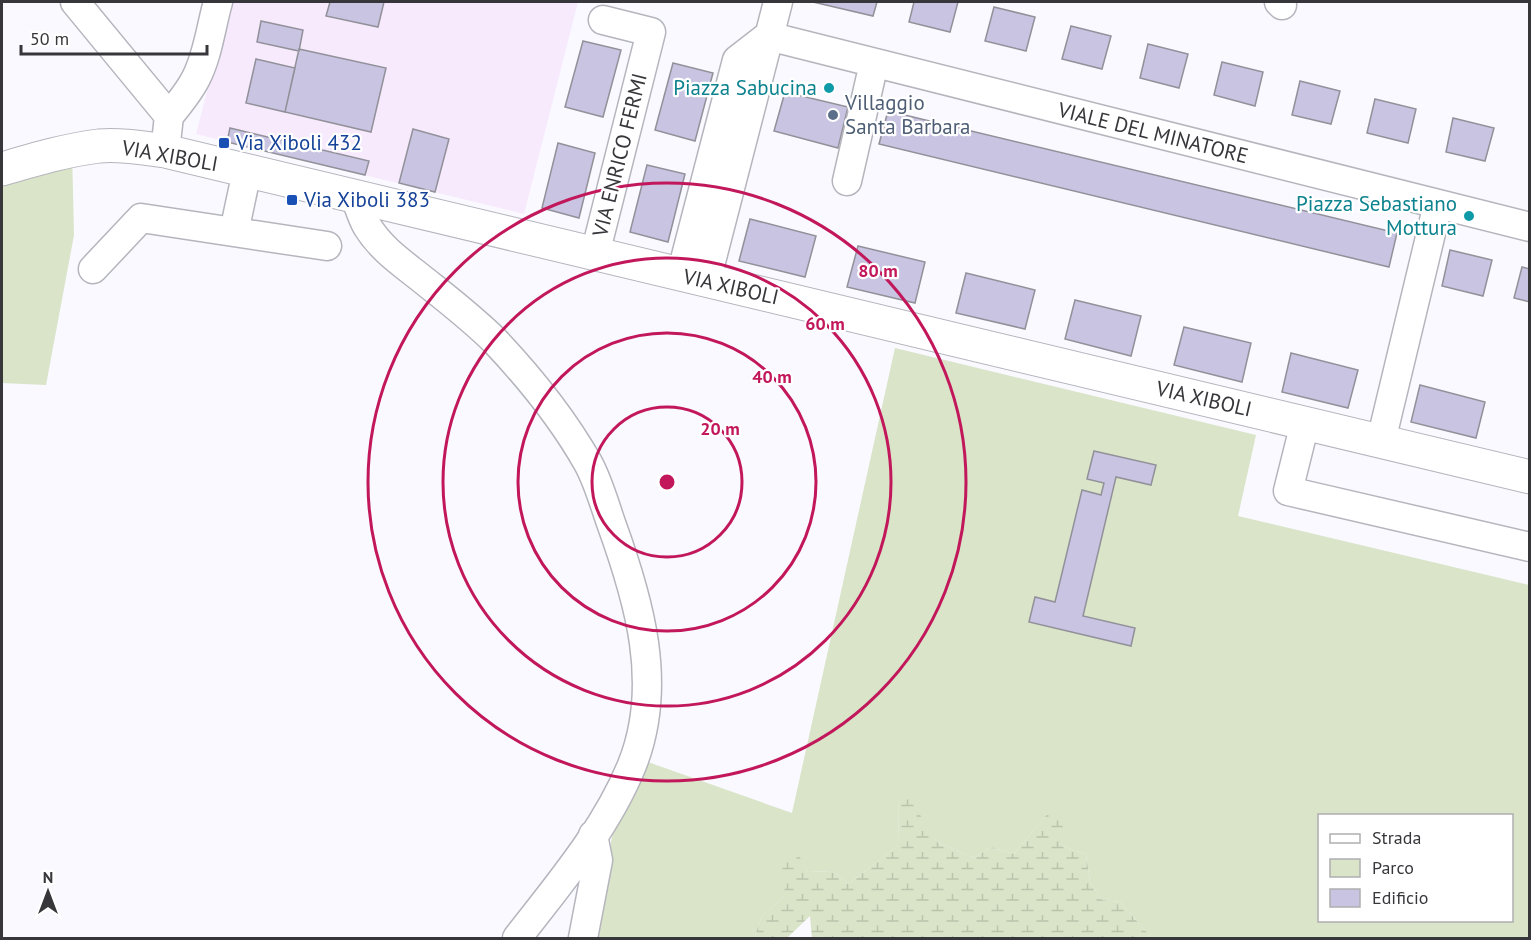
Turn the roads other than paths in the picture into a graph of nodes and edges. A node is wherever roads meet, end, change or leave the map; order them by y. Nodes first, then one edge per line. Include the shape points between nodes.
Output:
1 (75, 2) edge
2 (218, 2) edge
3 (778, 2) edge
4 (603, 20) dead end
5 (768, 36) junction
6 (884, 65) junction
7 (169, 116) junction
8 (165, 151) junction
9 (2, 169) edge
10 (247, 171) junction
11 (847, 181) dead end
12 (355, 197) junction
13 (1425, 201) junction
14 (1530, 227) edge
15 (234, 232) junction
16 (327, 246) dead end
17 (596, 254) junction
18 (93, 268) dead end
19 (694, 278) junction
20 (1305, 423) junction
21 (1382, 441) junction
22 (1530, 477) edge
23 (1530, 547) edge
24 (594, 835) junction
25 (517, 939) edge
26 (583, 939) edge

1 - 7 street
2 - 7 street via 196,78
3 - 5 street
4 - 17 street, VIA ENRICO FERMI via 651,32
5 - 6 street
5 - 19 street via 745,81
6 - 11 street
6 - 13 street, VIALE DEL MINATORE
7 - 8 street
8 - 9 main road, VIA XIBOLI via 100,146
8 - 10 main road, VIA XIBOLI
10 - 12 main road, VIA XIBOLI
10 - 15 street
12 - 17 main road, VIA XIBOLI
12 - 24 street via 366,225 384,249 494,341 550,403 590,465 625,562 643,629 648,680 644,724 632,765
13 - 14 street
13 - 21 street via 1429,239
15 - 16 street
15 - 18 street via 141,218
17 - 19 main road, VIA XIBOLI
19 - 20 main road, VIA XIBOLI
20 - 21 main road, VIA XIBOLI
20 - 23 street via 1288,491
21 - 22 main road, VIA XIBOLI
24 - 25 street
24 - 26 street via 598,860

